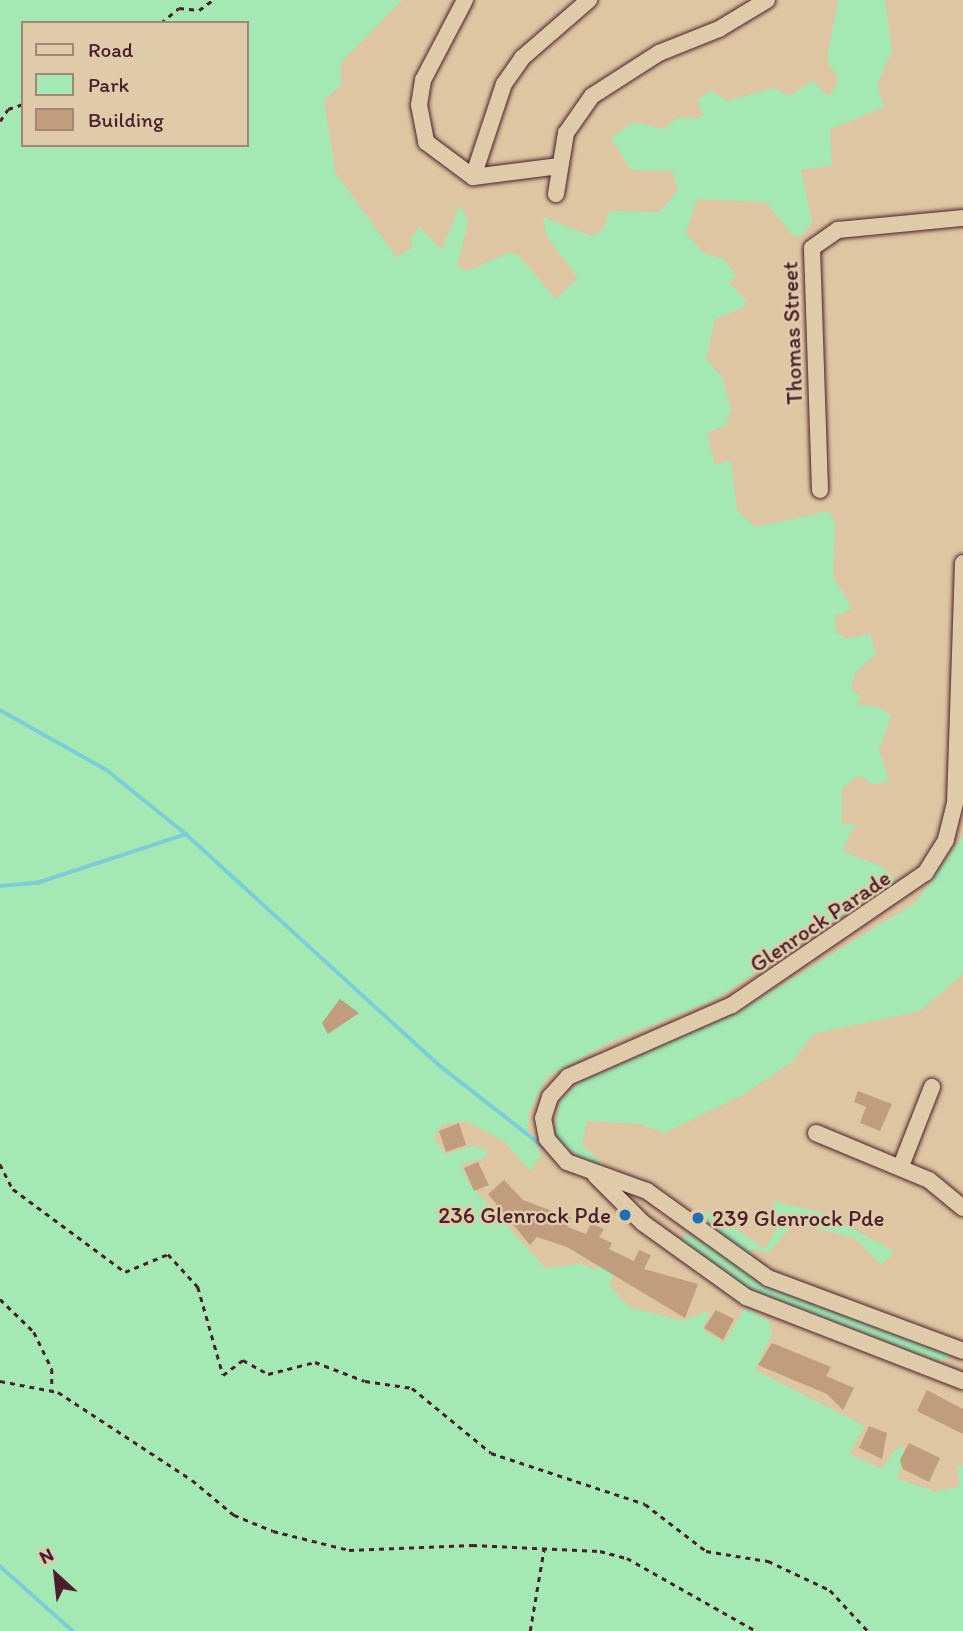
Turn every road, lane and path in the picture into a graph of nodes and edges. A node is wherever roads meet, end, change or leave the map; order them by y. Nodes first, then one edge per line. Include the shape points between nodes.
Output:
1 (213, 0) edge
2 (465, 0) edge
3 (589, 0) edge
4 (767, 0) edge
5 (163, 21) edge
6 (21, 105) edge
7 (0, 121) edge
8 (559, 166) junction
9 (473, 177) junction
10 (556, 194) dead end
11 (963, 218) edge
12 (820, 490) dead end
13 (963, 563) edge
14 (932, 1087) dead end
15 (816, 1133) dead end
16 (0, 1164) edge
17 (901, 1166) junction
18 (595, 1175) junction
19 (963, 1208) edge
20 (0, 1299) edge
21 (963, 1351) edge
22 (0, 1381) edge
23 (963, 1381) edge
24 (52, 1390) junction
25 (544, 1547) junction
26 (530, 1631) edge
27 (756, 1631) edge
28 (868, 1631) edge

1 - 5 path via 199,10 179,8
2 - 9 street via 424,80 419,105 426,142
3 - 9 street via 522,58 504,84
4 - 8 street via 659,53 592,96 566,133
6 - 7 path via 8,108
8 - 9 street
8 - 10 street
11 - 12 street, Thomas Street via 838,230 812,248
13 - 18 street, Glenrock Parade via 955,803 936,859 916,884 751,994 560,1084 544,1111 547,1139 567,1162
14 - 17 street
15 - 17 street
16 - 28 path via 13,1188 125,1272 168,1254 198,1287 223,1375 243,1360 268,1374 315,1362 365,1381 412,1388 491,1453 645,1504 706,1551 768,1561 830,1590
17 - 19 street
18 - 21 street, Glenrock Parade via 648,1191 768,1278
18 - 23 street, Glenrock Parade via 643,1223 746,1297
20 - 24 path via 34,1332 52,1369
22 - 24 path
24 - 25 path via 192,1480 234,1515 273,1531 349,1550
25 - 26 path
25 - 27 path via 626,1558

